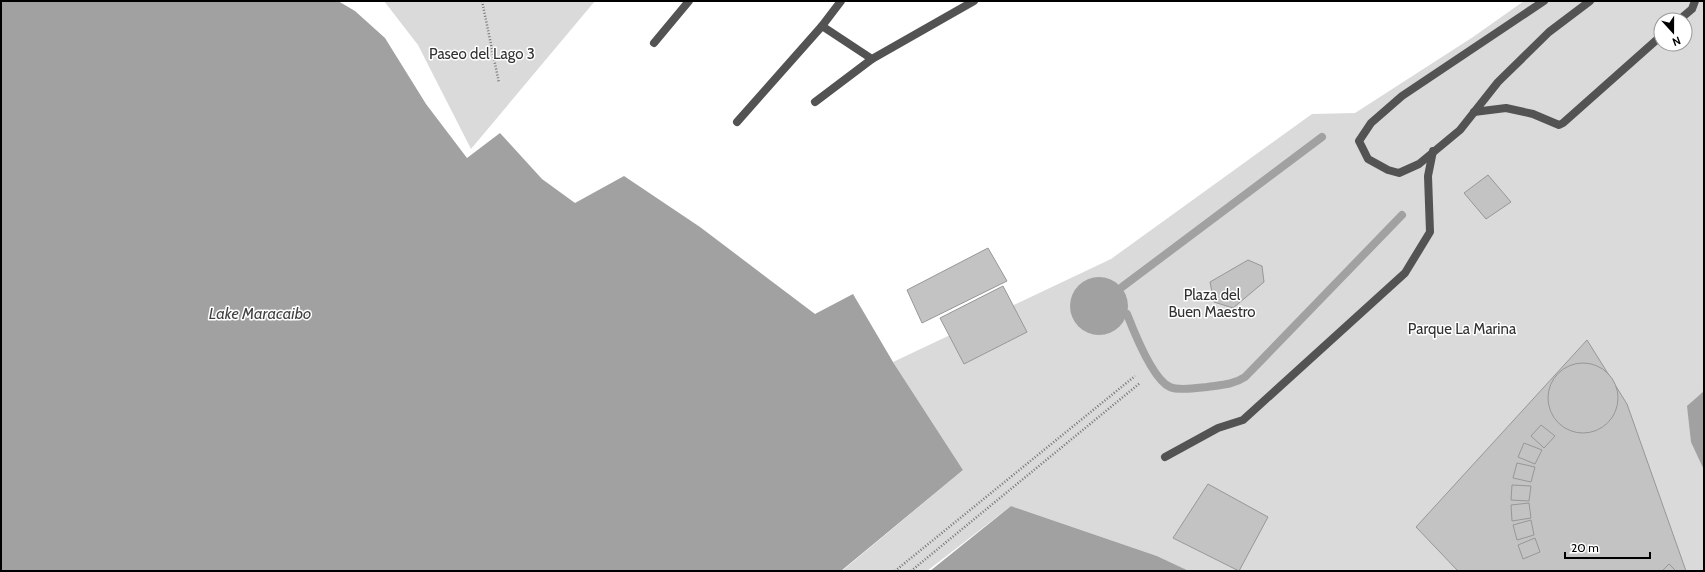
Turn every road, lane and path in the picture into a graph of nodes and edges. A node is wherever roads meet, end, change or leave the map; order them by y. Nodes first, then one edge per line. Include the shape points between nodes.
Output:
1 (482, 1) edge
2 (689, 1) edge
3 (841, 1) edge
4 (974, 1) edge
5 (1544, 1) edge
6 (1590, 1) edge
7 (1694, 1) edge
8 (1688, 12) edge
9 (822, 26) junction
10 (654, 42) dead end
11 (1653, 43) edge
12 (872, 59) junction
13 (499, 83) dead end
14 (815, 102) dead end
15 (1474, 112) junction
16 (737, 122) dead end
17 (1433, 151) junction
18 (1135, 376) dead end
19 (1140, 383) dead end
20 (1165, 458) dead end
21 (895, 571) edge
22 (911, 571) edge

1 - 13 path
2 - 10 street
3 - 9 street
4 - 12 street
5 - 17 street via 1402,96 1371,122 1359,141 1368,159 1399,173 1419,164
6 - 15 street via 1549,32 1498,82
7 - 8 street
9 - 12 street
9 - 16 street
11 - 15 street via 1559,125 1533,114 1506,108
12 - 14 street
15 - 17 street via 1460,130
17 - 20 street via 1428,176 1430,232 1405,273 1243,420 1218,428
18 - 21 path
19 - 22 path

